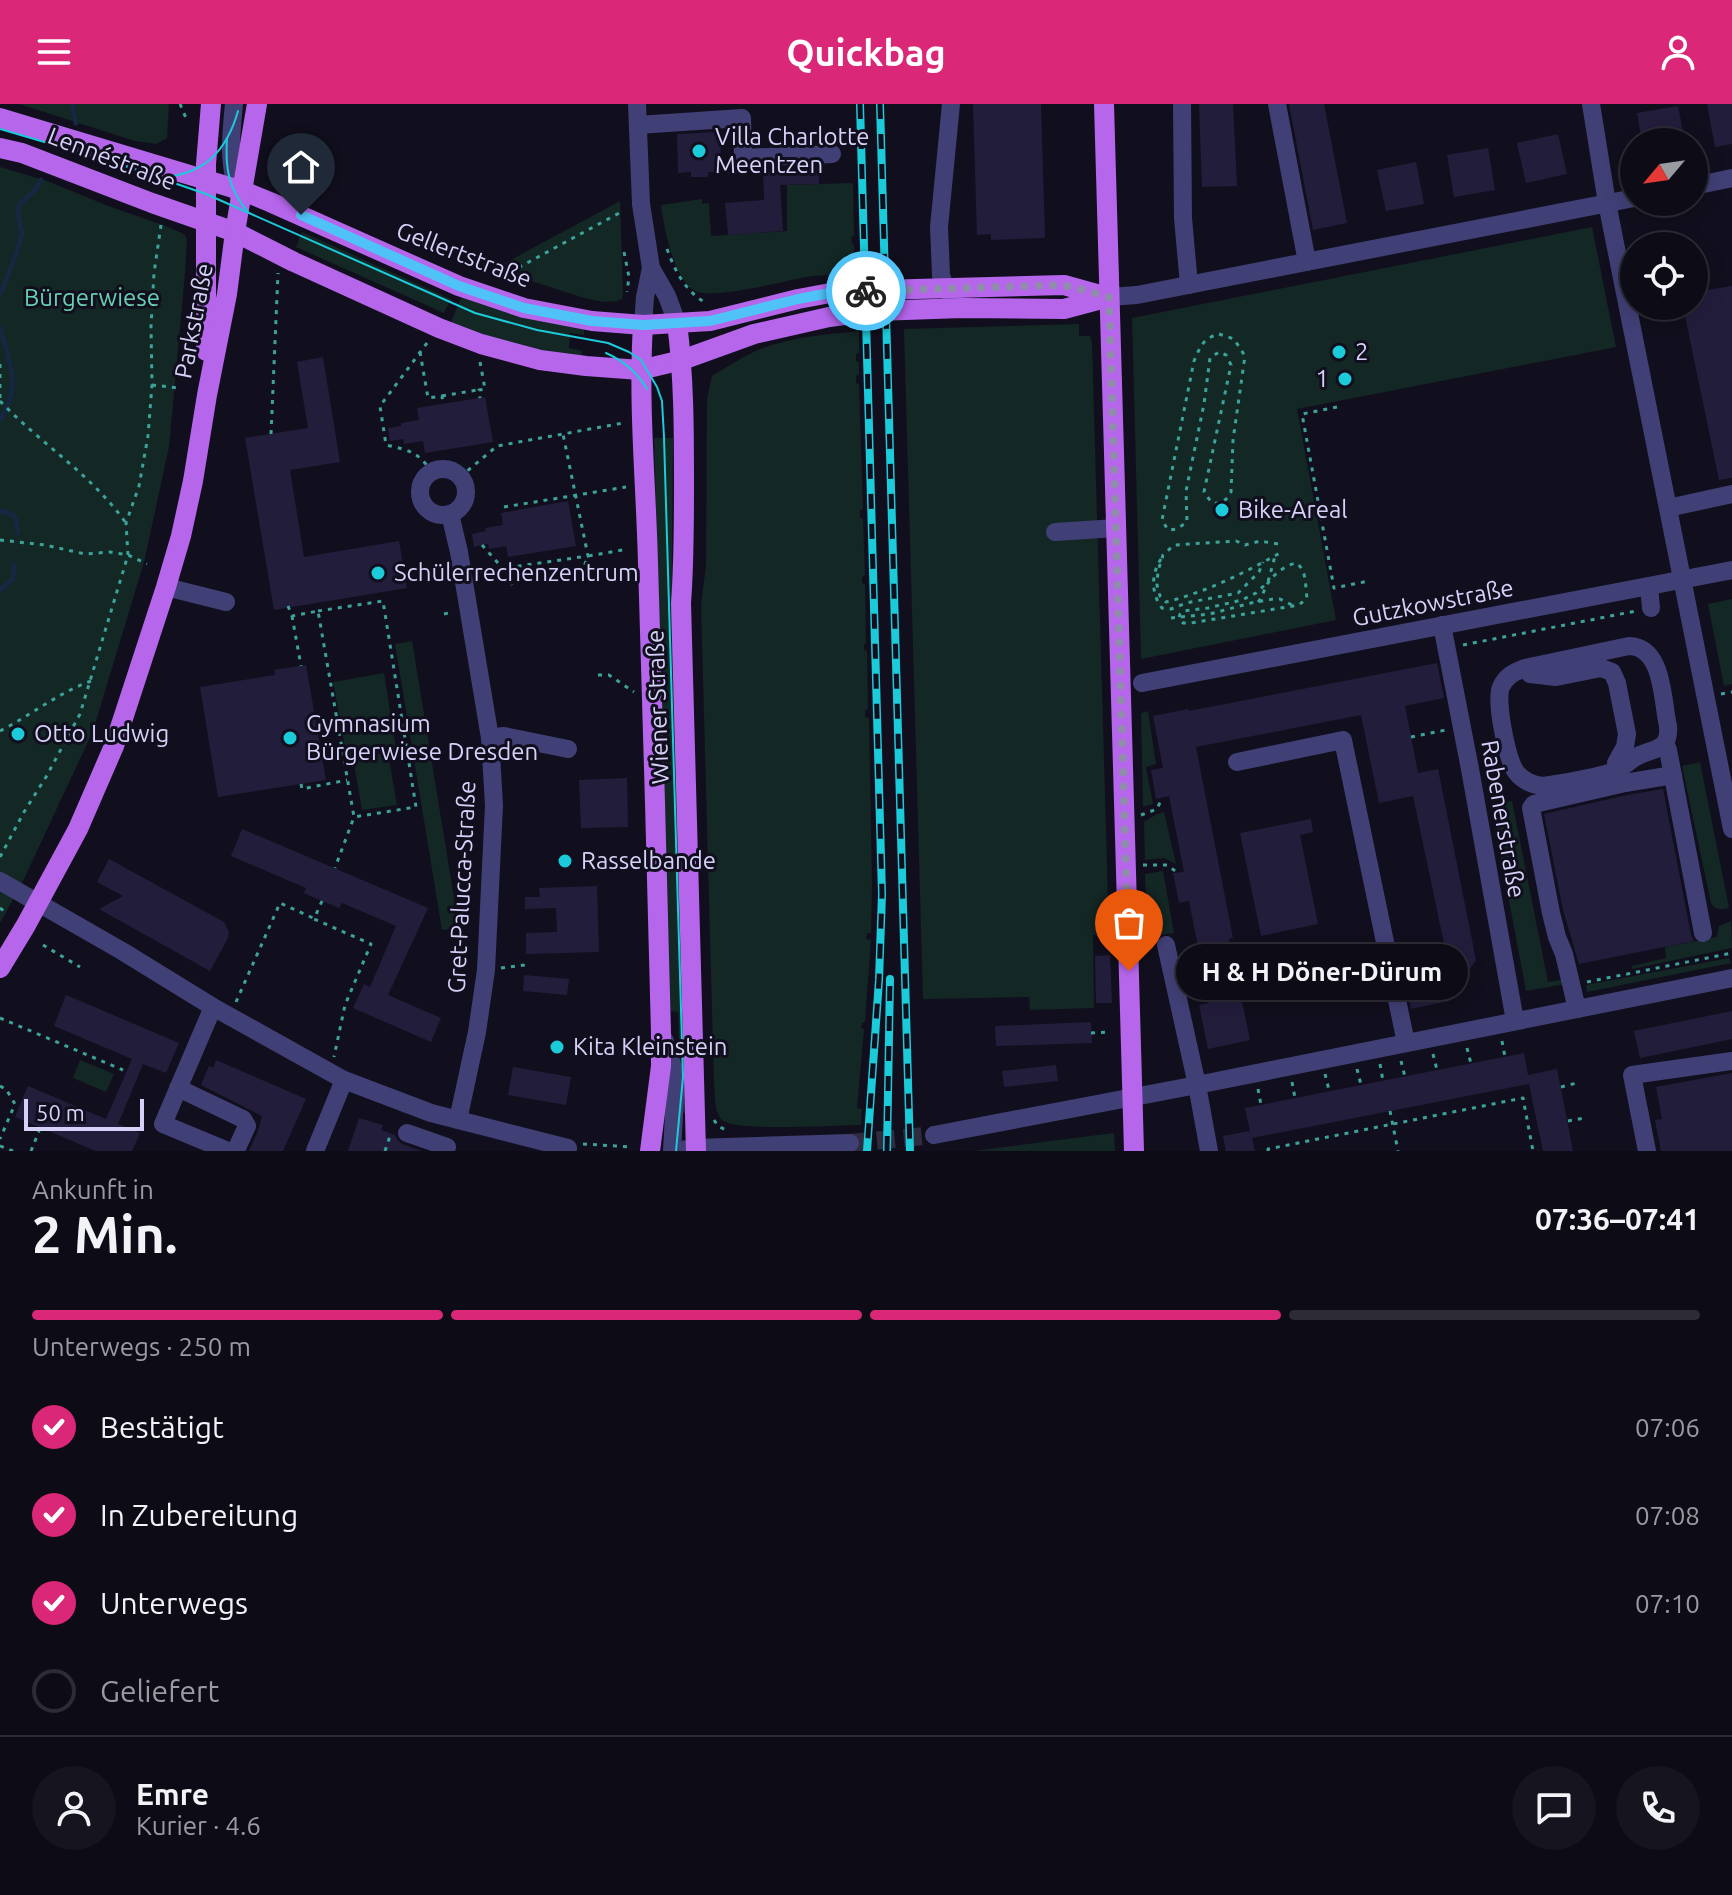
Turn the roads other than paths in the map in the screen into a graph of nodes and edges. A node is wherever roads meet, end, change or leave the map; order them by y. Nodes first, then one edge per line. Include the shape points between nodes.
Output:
1 (211, 104) edge
2 (234, 104) edge
3 (257, 104) edge
4 (637, 104) edge
5 (951, 104) edge
6 (1104, 104) edge
7 (1182, 104) edge
8 (1277, 104) edge
9 (1591, 104) edge
10 (0, 118) edge
11 (638, 125) junction
12 (229, 147) junction
13 (0, 148) edge
14 (832, 154) dead end
15 (1732, 178) edge
16 (206, 181) junction
17 (1708, 183) edge
18 (240, 195) junction
19 (1620, 201) edge
20 (1607, 203) junction
21 (206, 221) junction
22 (235, 232) junction
23 (1307, 262) junction
24 (651, 268) junction
25 (1189, 285) junction
26 (945, 288) junction
27 (1109, 297) junction
28 (962, 308) junction
29 (677, 323) junction
30 (643, 325) junction
31 (682, 360) junction
32 (640, 370) junction
33 (207, 395) junction
34 (1732, 494) edge
35 (1668, 508) junction
36 (450, 514) junction
37 (1116, 528) junction
38 (1055, 532) dead end
39 (1732, 570) edge
40 (1682, 580) junction
41 (1649, 586) junction
42 (166, 587) junction
43 (226, 602) dead end
44 (1651, 608) road end
45 (1442, 625) junction
46 (1530, 674) junction
47 (1142, 683) dead end
48 (490, 738) junction
49 (1665, 743) junction
50 (568, 749) dead end
51 (1237, 762) dead end
52 (1616, 763) junction
53 (1673, 775) junction
54 (1529, 779) junction
55 (1730, 804) edge
56 (1531, 808) junction
57 (1732, 829) edge
58 (0, 881) edge
59 (38, 903) junction
60 (1703, 933) dead end
61 (1166, 945) dead end
62 (0, 968) edge
63 (1732, 978) edge
64 (1577, 1009) junction
65 (221, 1012) junction
66 (1515, 1021) junction
67 (661, 1033) junction
68 (1406, 1043) junction
69 (1732, 1061) edge
70 (336, 1076) junction
71 (1197, 1085) junction
72 (178, 1088) junction
73 (1132, 1097) junction
74 (431, 1113) junction
75 (458, 1120) junction
76 (934, 1135) tunnel mouth
77 (850, 1143) dead end
78 (447, 1147) dead end
79 (568, 1148) road end
80 (806, 1148) edge
81 (642, 1149) edge
82 (683, 1150) edge
83 (230, 1151) edge
84 (315, 1151) edge
85 (1134, 1151) edge
86 (1209, 1151) edge
87 (1647, 1151) edge

1 - 16 main road, Parkstraße
2 - 12 street
3 - 18 main road, Parkstraße
4 - 11 street, Wiener Straße
5 - 26 street via 939,227
6 - 27 main road
7 - 25 street via 1175,218
8 - 23 street
9 - 20 street
10 - 16 main road, Lennéstraße
11 - 14 street via 742,118 743,158
11 - 24 street, Wiener Straße via 641,204
12 - 16 street
12 - 18 street
13 - 21 main road, Lennéstraße
15 - 17 street
16 - 18 main road, Lennéstraße
16 - 21 main road, Parkstraße
18 - 22 main road, Parkstraße
18 - 30 main road, Gellertstraße via 270,202 459,286 524,308
19 - 20 street
20 - 23 street
20 - 35 street
21 - 22 main road, Lennéstraße
21 - 33 main road, Parkstraße
22 - 32 main road via 481,344 540,360
22 - 33 main road, Parkstraße
23 - 25 street
24 - 29 street, Wiener Straße
24 - 30 street, Wiener Straße
25 - 27 street
26 - 27 main road, Gellertstraße via 1064,285
26 - 28 street
26 - 29 main road, Gellertstraße via 841,291 710,321
27 - 28 main road via 1064,309
27 - 37 main road
28 - 31 main road via 829,317 754,334
29 - 30 main road, Gellertstraße
29 - 31 main road, Wiener Straße
30 - 32 main road, Wiener Straße
31 - 32 main road
31 - 82 main road, Wiener Straße
32 - 67 main road, Wiener Straße
33 - 42 main road via 190,495
34 - 35 street
35 - 40 street
36 - 36 street via 465,498 464,483 447,470 432,472 422,483 420,498 435,514
36 - 48 street, Gret-Palucca-Straße
37 - 38 street
37 - 73 main road
39 - 40 street, Gutzkowstraße
40 - 41 street, Gutzkowstraße
40 - 55 street
41 - 44 street
41 - 45 street, Gutzkowstraße
42 - 43 street
42 - 59 main road via 114,746
45 - 47 street, Gutzkowstraße
45 - 66 street, Rabenerstraße
46 - 52 street via 1556,677 1601,668 1612,672 1627,734
46 - 52 street via 1630,654 1643,658 1662,733 1654,743
46 - 54 street via 1513,682 1506,699 1517,758
48 - 50 street
48 - 75 street, Gret-Palucca-Straße via 494,805 486,970
49 - 53 street
49 - 54 street via 1615,772 1539,786
49 - 54 street via 1668,726 1657,670 1639,647 1525,668 1508,677 1499,699 1512,764
51 - 68 street via 1343,740
52 - 54 street
53 - 56 street
53 - 60 street
54 - 56 street
55 - 57 street
56 - 64 street
58 - 59 street
59 - 62 main road
59 - 65 street
61 - 71 street
63 - 64 street
64 - 66 street
65 - 70 street
65 - 72 street
66 - 68 street
67 - 81 main road, Wiener Straße via 661,1066
67 - 82 street via 676,1077
68 - 71 street
69 - 87 street via 1632,1075
70 - 74 street
70 - 84 street
71 - 73 street
71 - 86 street
72 - 83 street via 163,1124
72 - 83 street via 243,1119 247,1126 236,1150
73 - 76 street
73 - 85 main road
74 - 75 street
74 - 78 street via 414,1136
75 - 79 street
77 - 80 street
80 - 82 street

